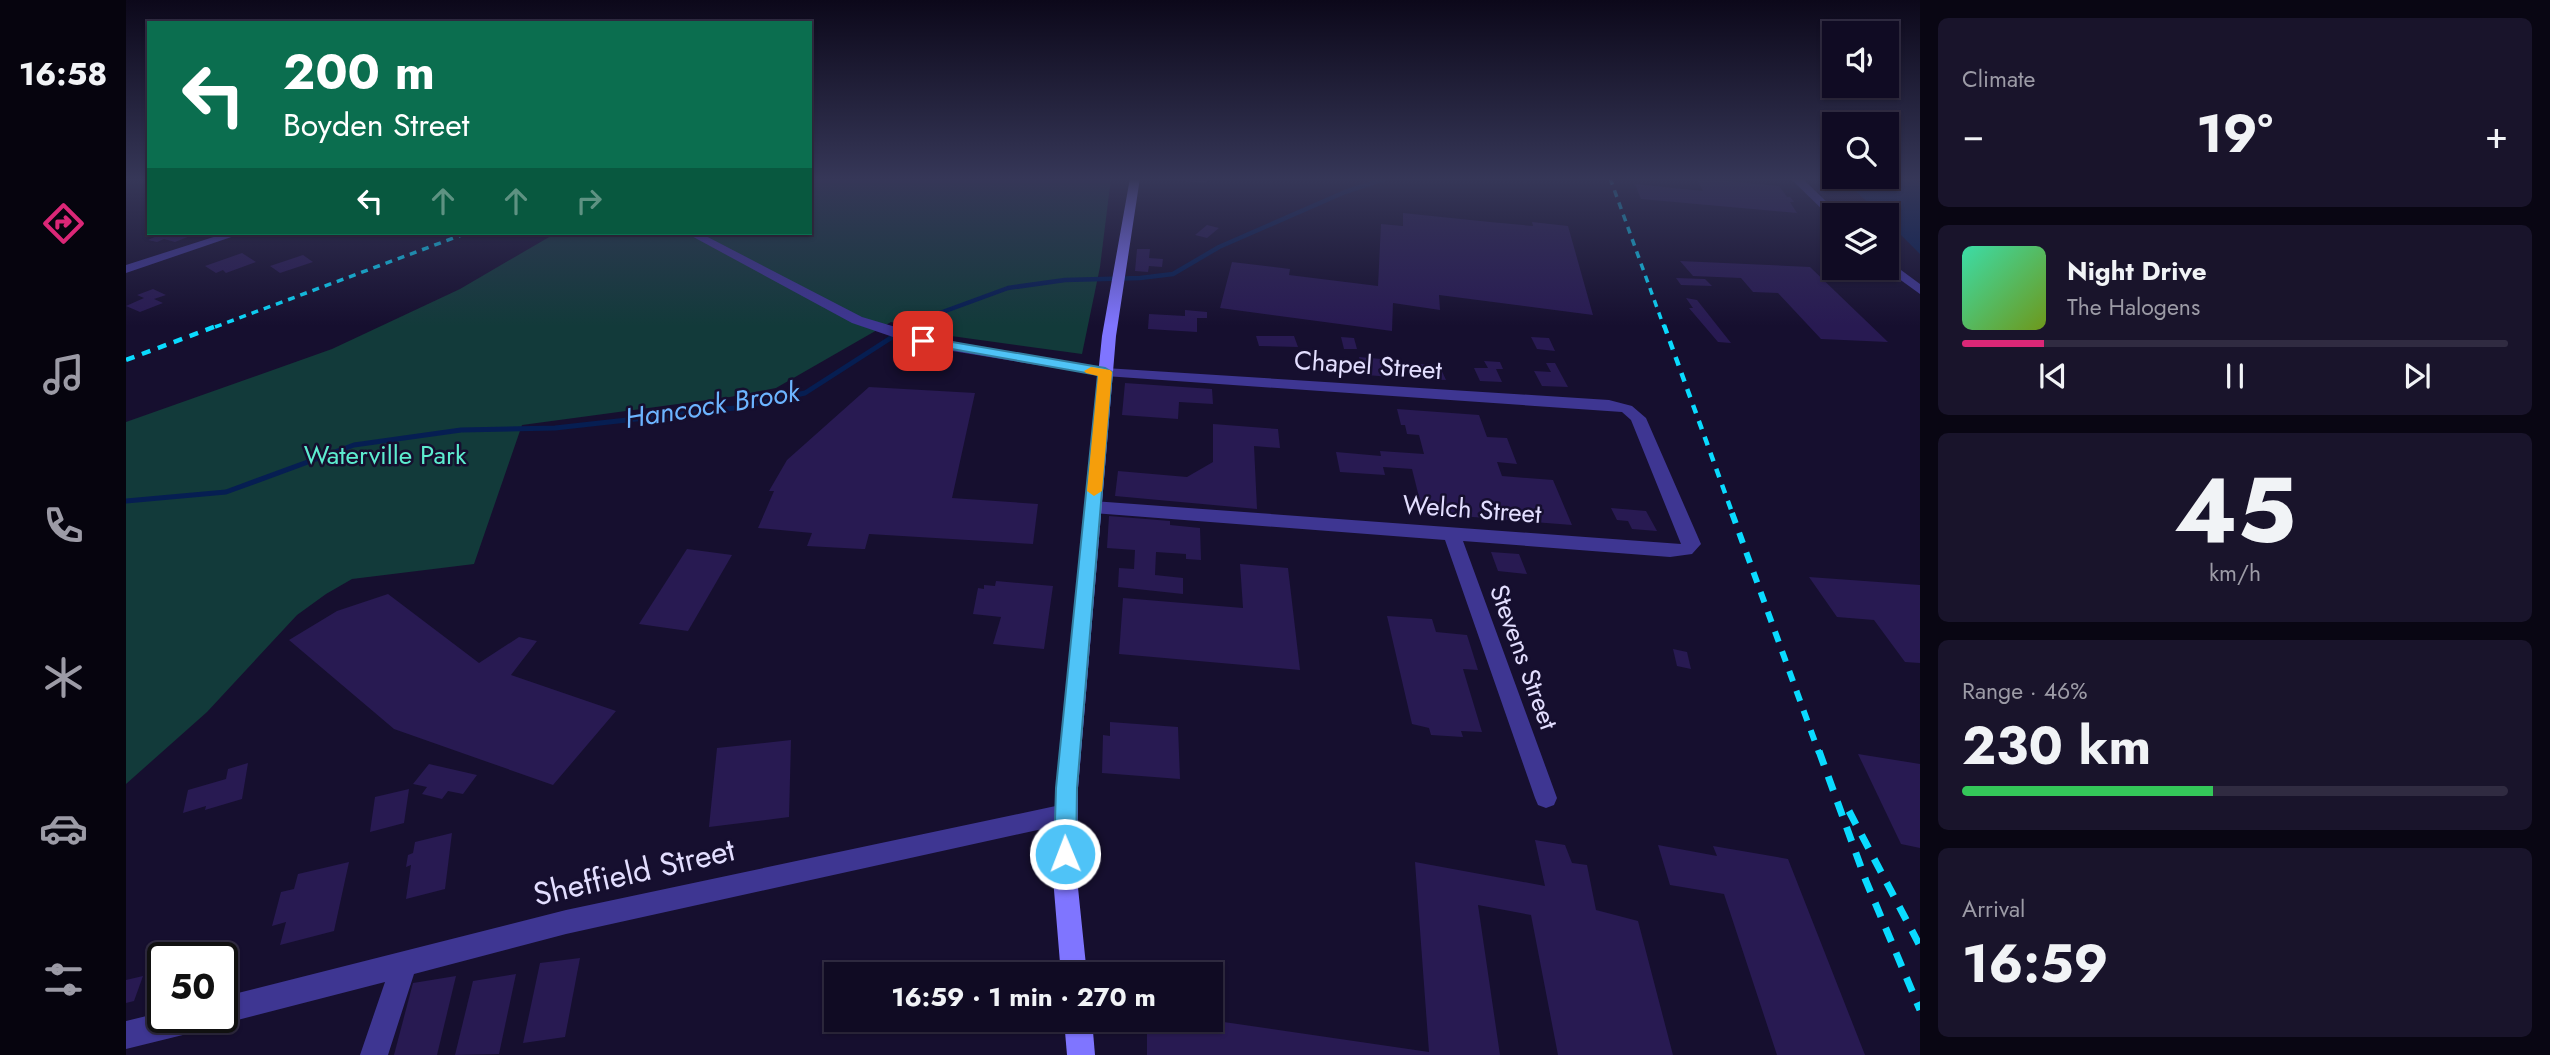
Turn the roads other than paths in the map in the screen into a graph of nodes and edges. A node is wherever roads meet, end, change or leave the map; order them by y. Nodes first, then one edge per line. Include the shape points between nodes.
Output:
1 (1127, 227) edge
2 (231, 235) edge
3 (696, 235) edge
4 (126, 269) edge
5 (1899, 273) edge
6 (1920, 290) edge
7 (1105, 372) junction
8 (1627, 409) joint
9 (1093, 507) junction
10 (1452, 534) junction
11 (1546, 798) dead end
12 (1065, 814) junction
13 (1073, 962) edge
14 (404, 964) junction
15 (238, 1007) edge
16 (147, 1030) edge
17 (1079, 1032) edge
18 (126, 1035) edge
19 (374, 1055) edge
20 (1082, 1055) edge

1 - 7 main road
2 - 4 street
3 - 7 street, Chapel Street via 881,329
5 - 6 street
7 - 8 street, Chapel Street
7 - 9 main road
8 - 10 street, Welch Street via 1638,418 1664,475 1691,541 1690,549
9 - 10 street, Welch Street
9 - 12 main road
10 - 11 street, Stevens Street
12 - 13 main road
12 - 14 street, Sheffield Street via 566,922
14 - 15 street, Sheffield Street
14 - 19 street
16 - 18 street
17 - 20 main road

